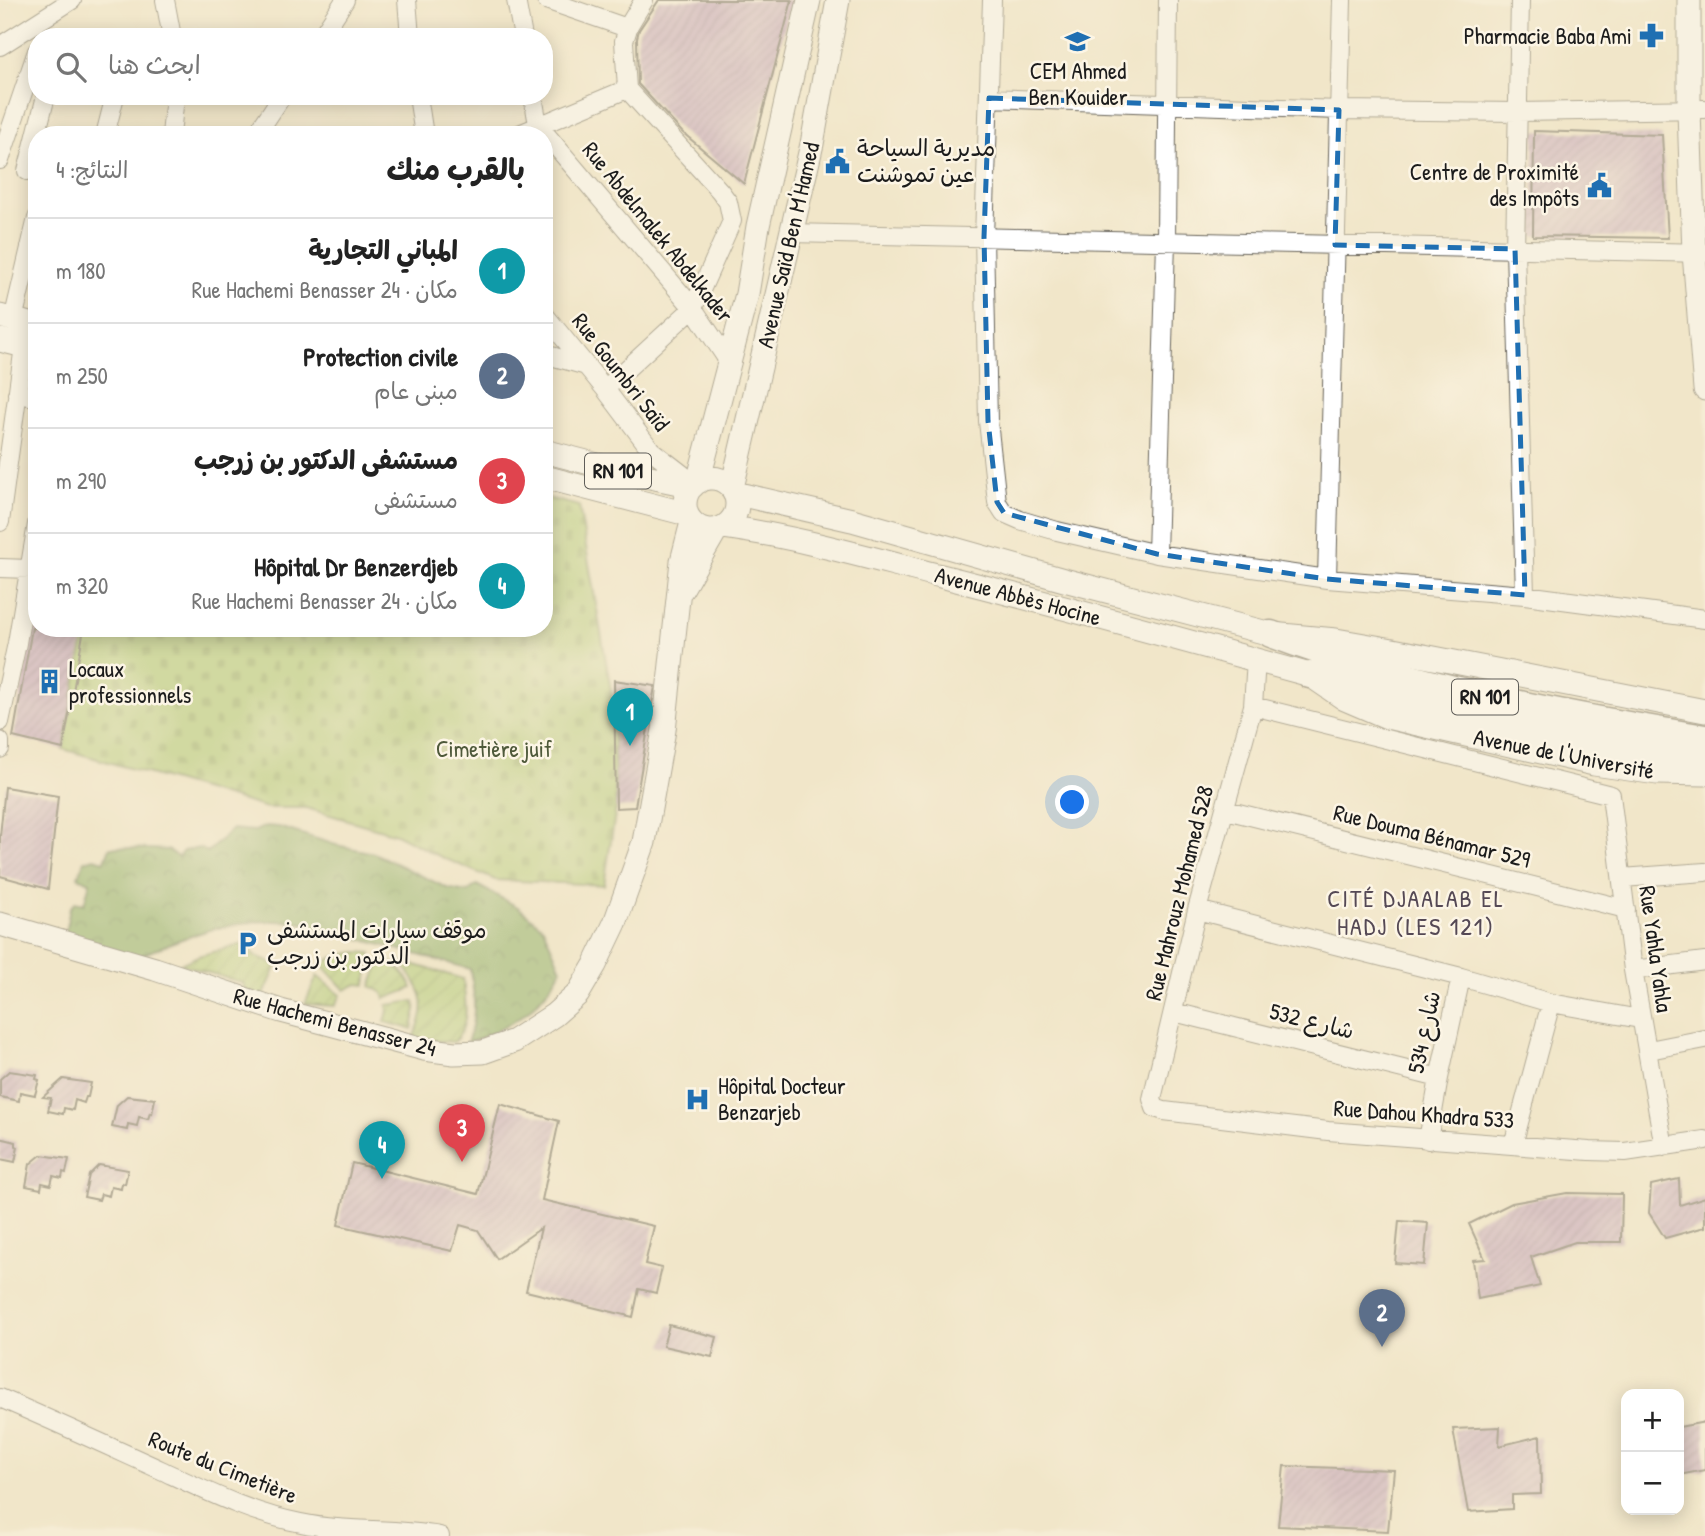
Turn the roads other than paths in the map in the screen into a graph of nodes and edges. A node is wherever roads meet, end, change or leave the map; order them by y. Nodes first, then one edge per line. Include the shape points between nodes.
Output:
1 (72, 0) edge
2 (165, 0) edge
3 (345, 0) edge
4 (407, 0) edge
5 (516, 0) edge
6 (546, 0) edge
7 (644, 0) edge
8 (808, 0) edge
9 (838, 0) edge
10 (992, 0) edge
11 (1168, 0) edge
12 (1342, 0) edge
13 (1520, 0) edge
14 (1689, 0) edge
15 (50, 13) junction
16 (45, 28) edge
17 (170, 28) edge
18 (327, 28) edge
19 (409, 28) edge
20 (521, 28) edge
21 (627, 28) junction
22 (0, 46) edge
23 (28, 78) edge
24 (627, 89) junction
25 (989, 98) junction
26 (44, 105) edge
27 (113, 105) edge
28 (174, 105) edge
29 (276, 105) edge
30 (419, 105) edge
31 (535, 105) edge
32 (1167, 106) junction
33 (1339, 110) junction
34 (1697, 110) edge
35 (1518, 112) junction
36 (538, 125) joint
37 (40, 126) edge
38 (107, 126) edge
39 (172, 126) edge
40 (262, 126) edge
41 (423, 126) edge
42 (553, 143) edge
43 (0, 162) edge
44 (28, 171) edge
45 (732, 221) junction
46 (758, 226) junction
47 (790, 233) junction
48 (984, 237) junction
49 (1166, 241) junction
50 (1335, 245) junction
51 (28, 247) edge
52 (1516, 249) junction
53 (1700, 253) edge
54 (693, 308) junction
55 (6, 318) edge
56 (28, 324) edge
57 (553, 325) edge
58 (0, 340) edge
59 (28, 347) edge
60 (28, 355) edge
61 (553, 357) edge
62 (729, 362) junction
63 (587, 366) junction
64 (605, 389) junction
65 (1705, 389) edge
66 (17, 394) junction
67 (28, 396) edge
68 (5, 433) edge
69 (553, 453) edge
70 (553, 480) edge
71 (695, 484) junction
72 (733, 491) junction
73 (690, 518) junction
74 (0, 522) edge
75 (720, 529) junction
76 (1157, 554) junction
77 (0, 568) edge
78 (28, 569) edge
79 (28, 579) edge
80 (1326, 579) junction
81 (680, 591) junction
82 (1525, 595) junction
83 (1705, 619) edge
84 (1271, 634) junction
85 (1256, 660) junction
86 (1310, 675) junction
87 (1253, 700) junction
88 (1705, 711) edge
89 (0, 722) edge
90 (1705, 738) edge
91 (0, 741) edge
92 (0, 749) edge
93 (1705, 759) edge
94 (1705, 774) edge
95 (1226, 810) junction
96 (1705, 872) edge
97 (1622, 877) junction
98 (1626, 909) junction
99 (1197, 910) junction
100 (0, 924) edge
101 (1705, 961) edge
102 (1633, 970) junction
103 (1461, 977) junction
104 (1551, 1003) junction
105 (1174, 1012) junction
106 (1640, 1019) junction
107 (1705, 1039) edge
108 (1648, 1050) junction
109 (1439, 1078) junction
110 (1153, 1093) joint
111 (1428, 1140) junction
112 (1705, 1140) edge
113 (1513, 1145) junction
114 (1664, 1147) junction
115 (0, 1398) edge
116 (440, 1536) edge

1 - 15 street
2 - 17 street
3 - 18 street
4 - 19 street
5 - 20 street
6 - 21 street
7 - 21 street
8 - 46 main road, Avenue Saïd Ben M'Hamed
9 - 47 main road, Avenue Saïd Ben M'Hamed via 812,144
10 - 25 street
11 - 32 street
12 - 33 street
13 - 35 street
14 - 34 main road
15 - 16 street
15 - 22 street
21 - 24 street
23 - 43 street
24 - 36 street
24 - 45 street via 720,191
25 - 32 street
25 - 48 street
26 - 37 street
27 - 38 street
28 - 39 street
29 - 40 street
30 - 41 street
31 - 36 street
32 - 33 street
32 - 49 street
33 - 35 street
33 - 50 street
34 - 35 street
34 - 53 main road
35 - 52 street
42 - 54 street, Rue Abdelmalek Abdelkader
43 - 44 street
45 - 46 street
45 - 54 street
46 - 62 main road, Avenue Saïd Ben M'Hamed
47 - 48 street
47 - 72 main road, Avenue Saïd Ben M'Hamed
48 - 49 street
48 - 76 street via 988,421 997,502 1004,513 1020,520
49 - 50 street
49 - 76 street
50 - 52 street
50 - 80 street
51 - 55 street
52 - 53 street
52 - 82 street
53 - 65 main road
54 - 62 street, Rue Abdelmalek Abdelkader
54 - 64 street
55 - 56 main road
57 - 63 street, Rue Goumbri Saïd
58 - 59 main road
60 - 66 street
61 - 63 street
62 - 71 main road, Avenue Saïd Ben M'Hamed
63 - 64 street, Rue Goumbri Saïd
64 - 71 street, Rue Goumbri Saïd via 651,450
66 - 67 street
66 - 68 street
68 - 74 street
69 - 71 main road, RN 101
70 - 73 main road, RN 101
71 - 72 main road via 716,479
71 - 73 main road via 686,499
72 - 75 main road via 737,508
72 - 84 main road, Avenue Abbès Hocine
73 - 75 main road via 707,530
73 - 81 main road, Rue Hachemi Benasser 24
75 - 81 main road
75 - 85 main road, Avenue Abbès Hocine via 776,534
76 - 80 street
77 - 78 street
79 - 89 street
80 - 82 street
81 - 100 main road, Rue Hachemi Benasser 24 via 664,730 644,842 615,923 578,994 514,1041 482,1052 424,1049 281,1011
82 - 83 street
84 - 88 main road via 1393,650
84 - 90 highway, RN 101 via 1339,660 1506,702
85 - 86 main road, Avenue Abbès Hocine
85 - 87 street, Rue Mahrouz Mohamed 528
86 - 93 highway, RN 101 via 1566,739
86 - 94 main road, Avenue de l'Université via 1345,699 1387,717 1594,764
87 - 95 street, Rue Mahrouz Mohamed 528
87 - 97 street, Rue Yahla Yahla via 1611,795
91 - 92 street
95 - 98 street, Rue Douma Bénamar 529
95 - 99 street, Rue Mahrouz Mohamed 528
96 - 97 street
97 - 98 street, Rue Yahla Yahla
98 - 102 street, Rue Yahla Yahla
99 - 103 street
99 - 105 street, Rue Mahrouz Mohamed 528
101 - 102 street
102 - 106 street, Rue Yahla Yahla
103 - 104 street
103 - 109 street, 534 شارع
104 - 106 street
104 - 113 street
105 - 109 street, 532 شارع
105 - 110 street, Rue Mahrouz Mohamed 528
106 - 108 street, Rue Yahla Yahla
107 - 108 street
108 - 114 street, Rue Yahla Yahla
109 - 111 street, 534 شارع
110 - 111 street, Rue Dahou Khadra 533 via 1155,1108 1164,1111
111 - 113 street, Rue Dahou Khadra 533
112 - 114 street, Rue Dahou Khadra 533
113 - 114 street, Rue Dahou Khadra 533 via 1601,1151
115 - 116 street, Route du Cimetière via 261,1512 346,1530

